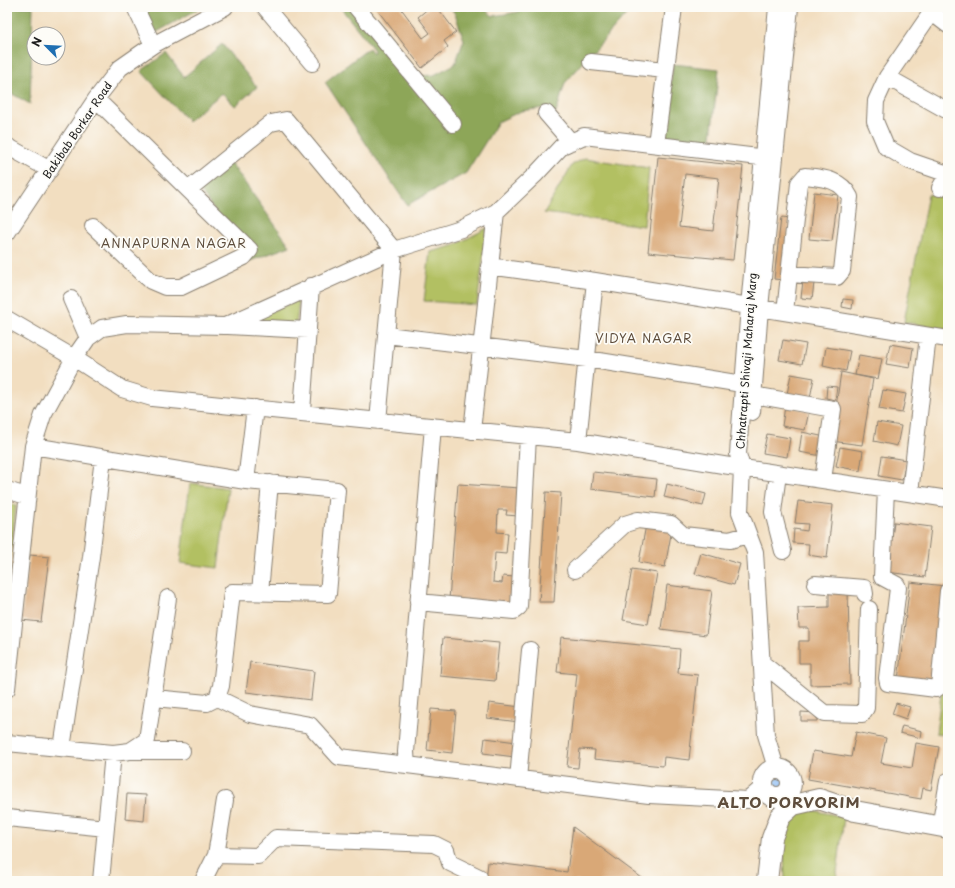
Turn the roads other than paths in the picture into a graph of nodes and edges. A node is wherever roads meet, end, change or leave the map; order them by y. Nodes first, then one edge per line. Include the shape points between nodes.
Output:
1 (135, 7) edge
2 (225, 7) edge
3 (265, 7) edge
4 (356, 7) edge
5 (674, 7) edge
6 (778, 7) edge
7 (790, 7) edge
8 (933, 10) edge
9 (948, 25) edge
10 (153, 45) junction
11 (591, 62) dead end
12 (312, 63) dead end
13 (665, 70) junction
14 (887, 77) junction
15 (96, 99) junction
16 (948, 111) edge
17 (546, 113) dead end
18 (453, 124) dead end
19 (571, 142) junction
20 (656, 144) junction
21 (7, 146) edge
22 (769, 158) junction
23 (50, 170) junction
24 (948, 174) edge
25 (940, 188) dead end
26 (189, 190) junction
27 (771, 197) junction
28 (797, 199) junction
29 (496, 212) junction
30 (93, 226) dead end
31 (7, 233) edge
32 (394, 250) junction
33 (489, 266) junction
34 (789, 274) junction
35 (595, 281) junction
36 (311, 286) junction
37 (71, 299) dead end
38 (754, 307) junction
39 (785, 312) junction
40 (7, 320) edge
41 (225, 326) junction
42 (308, 330) junction
43 (386, 335) junction
44 (928, 336) junction
45 (88, 338) junction
46 (948, 339) edge
47 (480, 346) junction
48 (74, 358) junction
49 (587, 359) junction
50 (748, 389) junction
51 (255, 408) junction
52 (302, 412) junction
53 (378, 421) junction
54 (432, 426) junction
55 (472, 431) junction
56 (528, 436) junction
57 (578, 441) junction
58 (33, 446) junction
59 (103, 458) junction
60 (742, 468) junction
61 (778, 474) junction
62 (246, 480) junction
63 (823, 480) junction
64 (270, 483) junction
65 (7, 490) edge
66 (886, 490) junction
67 (910, 493) junction
68 (26, 496) junction
69 (948, 499) edge
70 (748, 535) junction
71 (783, 551) dead end
72 (575, 570) dead end
73 (815, 584) dead end
74 (948, 591) edge
75 (260, 592) junction
76 (168, 598) dead end
77 (418, 602) junction
78 (530, 650) dead end
79 (9, 651) edge
80 (762, 663) junction
81 (7, 689) edge
82 (154, 698) junction
83 (217, 698) junction
84 (7, 743) edge
85 (62, 748) junction
86 (130, 751) junction
87 (182, 751) dead end
88 (113, 753) junction
89 (407, 765) junction
90 (776, 768) junction
91 (518, 779) junction
92 (948, 781) edge
93 (791, 783) junction
94 (769, 792) junction
95 (819, 799) junction
96 (225, 800) dead end
97 (7, 818) edge
98 (106, 828) junction
99 (944, 828) edge
100 (772, 838) junction
101 (216, 855) junction
102 (101, 881) edge
103 (203, 881) edge
104 (479, 881) edge
105 (767, 881) edge

1 - 10 street
2 - 10 street, Bakibab Borkar Road
3 - 12 street
4 - 18 street
5 - 13 street
6 - 22 street, Chhatrapti Shivaji Maharaj Marg
7 - 22 street, Chhatrapti Shivaji Maharaj Marg
8 - 9 street
8 - 14 street
10 - 15 street, Bakibab Borkar Road via 120,68
11 - 13 street
13 - 20 street
14 - 16 street
14 - 24 street via 876,101 874,121 886,147 910,161
15 - 23 street, Bakibab Borkar Road
15 - 26 street
17 - 19 street
19 - 20 street via 584,136
19 - 29 street via 562,146
20 - 22 street
21 - 23 street
22 - 27 street, Chhatrapti Shivaji Maharaj Marg
22 - 38 street, Chhatrapti Shivaji Maharaj Marg
23 - 31 street, Bakibab Borkar Road
24 - 25 street
26 - 30 street via 250,250 244,257 181,287 165,287 151,281
26 - 32 street via 272,123 286,120
27 - 28 street
27 - 38 street, Chhatrapti Shivaji Maharaj Marg
28 - 34 street
28 - 34 street via 799,183 805,176 828,178 837,182 847,191 850,198 842,271 837,277
29 - 32 street via 461,229
29 - 33 street
32 - 36 street
32 - 43 street
33 - 35 street
33 - 47 street
34 - 39 street
35 - 38 street
35 - 49 street
36 - 41 street
36 - 42 street
37 - 45 street
38 - 39 street
38 - 50 street, Chhatrapti Shivaji Maharaj Marg
39 - 44 street
40 - 48 street
41 - 42 street
41 - 45 street via 127,324 102,328
42 - 52 street
43 - 47 street
43 - 53 street
44 - 46 street
44 - 67 street
45 - 48 street
47 - 49 street
47 - 55 street
48 - 51 street via 122,389 152,398
48 - 58 street via 43,415
49 - 50 street
49 - 57 street
50 - 60 street, Chhatrapti Shivaji Maharaj Marg via 738,454
50 - 63 street via 833,409
51 - 52 street
51 - 62 street
52 - 53 street
53 - 54 street
54 - 55 street
54 - 77 street
55 - 56 street
56 - 57 street
56 - 77 street via 519,607 514,611
57 - 60 street
58 - 59 street
58 - 68 street
59 - 62 street
59 - 85 street
60 - 61 street
60 - 70 street, Chhatrapti Shivaji Maharaj Marg via 740,512
61 - 63 street
61 - 71 street via 773,512
62 - 64 street
63 - 66 street
64 - 75 street
64 - 75 street via 337,490 337,497 328,594
65 - 68 street
66 - 67 street
66 - 74 street via 882,577 898,588 888,683 936,689 939,687
67 - 69 street
68 - 79 street
70 - 72 street via 730,540 683,535 671,524 638,520 625,524
70 - 80 street, Chhatrapti Shivaji Maharaj Marg via 755,552
73 - 80 street via 864,588 867,602 866,708 862,714 824,713
75 - 83 street via 232,592 221,686
76 - 82 street
77 - 89 street
78 - 91 street
79 - 81 street
80 - 90 street, Chhatrapti Shivaji Maharaj Marg via 766,735
82 - 83 street via 207,703
82 - 86 street via 147,740
83 - 89 street via 250,714 310,725 339,757
84 - 85 street
85 - 88 street
86 - 87 street
86 - 88 street
88 - 98 street
89 - 91 street
90 - 93 main road via 785,770
90 - 94 main road via 765,774
91 - 94 street via 649,795 748,800
92 - 99 street
93 - 94 main road via 784,795
93 - 95 main road
94 - 100 main road
95 - 99 main road via 855,811
95 - 100 main road via 793,805 780,817
96 - 101 street
97 - 98 street
98 - 102 street
100 - 105 main road
101 - 103 street
101 - 104 street via 258,856 276,838 434,844 446,850 450,863 479,877

